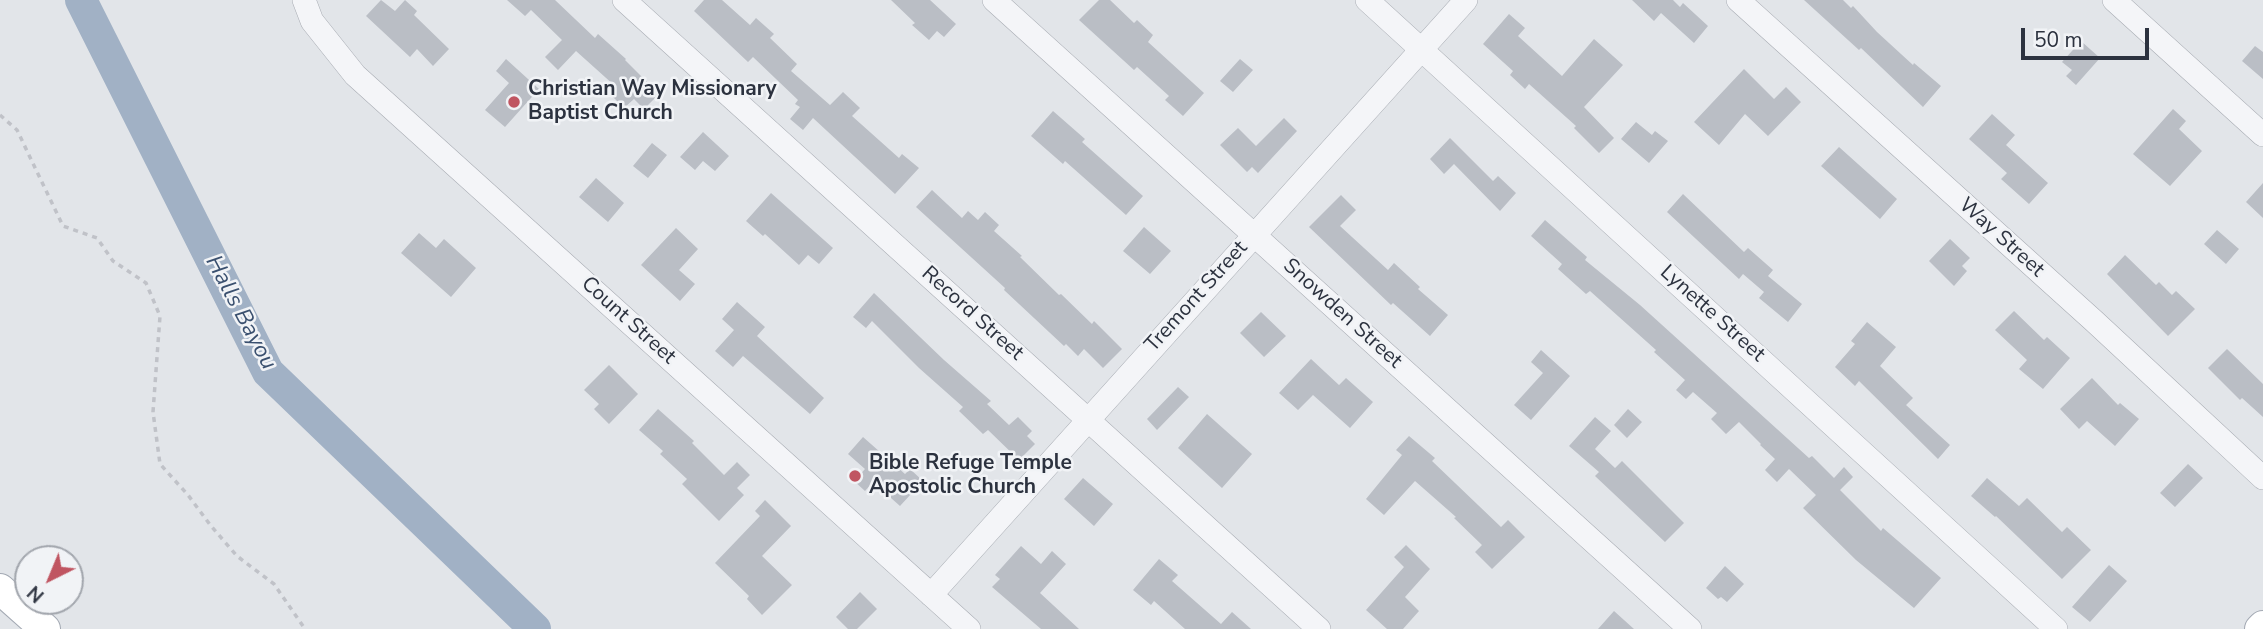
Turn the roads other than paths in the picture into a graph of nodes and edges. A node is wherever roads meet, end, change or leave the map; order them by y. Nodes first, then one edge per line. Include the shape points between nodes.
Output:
1 (304, 0) edge
2 (624, 0) edge
3 (994, 0) edge
4 (1367, 0) edge
5 (1466, 0) edge
6 (1738, 0) edge
7 (2115, 0) edge
8 (1421, 48) junction
9 (2263, 135) edge
10 (1254, 234) junction
11 (1088, 419) junction
12 (2263, 478) edge
13 (0, 589) edge
14 (931, 595) junction
15 (41, 628) edge
16 (969, 629) edge
17 (1319, 629) edge
18 (1690, 629) edge
19 (2056, 629) edge

1 - 14 street, Count Street via 312,21 355,75
2 - 11 street, Record Street
3 - 10 street, Snowden Street
4 - 8 street, Lynette Street
5 - 8 street, Tremont Street
6 - 12 street, Way Street
7 - 9 street
8 - 10 street, Tremont Street
8 - 19 street, Lynette Street
10 - 11 street, Tremont Street
10 - 18 street, Snowden Street
11 - 14 street, Tremont Street
11 - 17 street, Record Street
13 - 15 main road
14 - 16 street, Count Street

